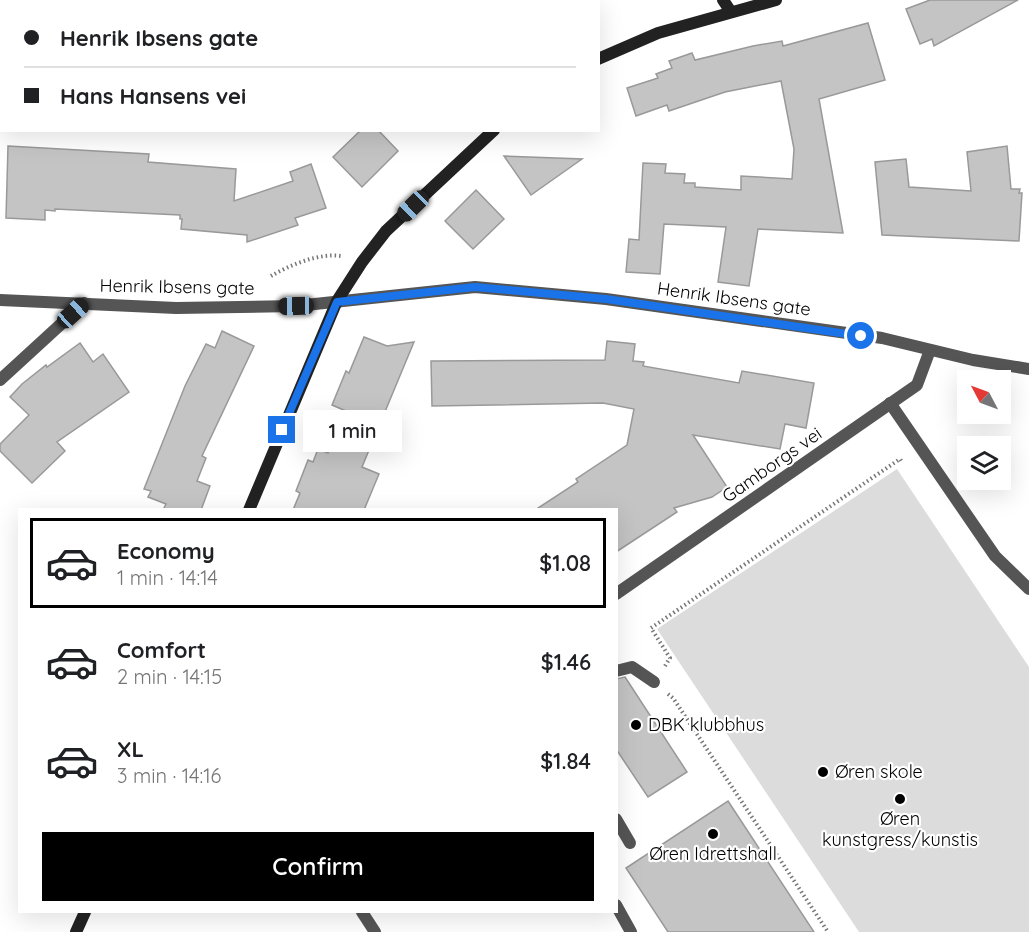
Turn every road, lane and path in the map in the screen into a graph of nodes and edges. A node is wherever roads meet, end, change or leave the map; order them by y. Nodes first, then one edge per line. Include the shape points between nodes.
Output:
1 (723, 0) edge
2 (776, 0) edge
3 (731, 12) junction
4 (600, 58) edge
5 (492, 132) edge
6 (343, 257) dead end
7 (271, 276) dead end
8 (0, 300) edge
9 (337, 302) junction
10 (84, 303) junction
11 (930, 350) junction
12 (1029, 369) edge
13 (0, 380) edge
14 (890, 403) junction
15 (906, 468) dead end
16 (250, 508) edge
17 (1029, 589) edge
18 (618, 593) edge
19 (618, 670) edge
20 (654, 682) junction
21 (618, 822) edge
22 (630, 843) dead end
23 (618, 909) edge
24 (85, 913) edge
25 (363, 913) edge
26 (76, 932) edge
27 (375, 932) edge
28 (631, 932) edge
29 (828, 932) edge

1 - 3 main road
2 - 3 main road
3 - 4 main road via 658,33
5 - 9 main road via 387,231
6 - 7 path via 333,255 290,265
8 - 10 street, Henrik Ibsens gate
9 - 10 street, Henrik Ibsens gate via 176,308
9 - 11 street, Henrik Ibsens gate via 475,287 681,309 882,338
9 - 16 main road
10 - 13 street
11 - 12 street, Henrik Ibsens gate
11 - 14 street, Gamborgs vei via 917,385
14 - 17 street via 995,556
14 - 18 street, Gamborgs vei
15 - 20 path via 900,459 651,628 670,658
19 - 20 street via 632,667
20 - 29 path via 673,698
21 - 22 street
23 - 28 street
24 - 26 main road
25 - 27 street

